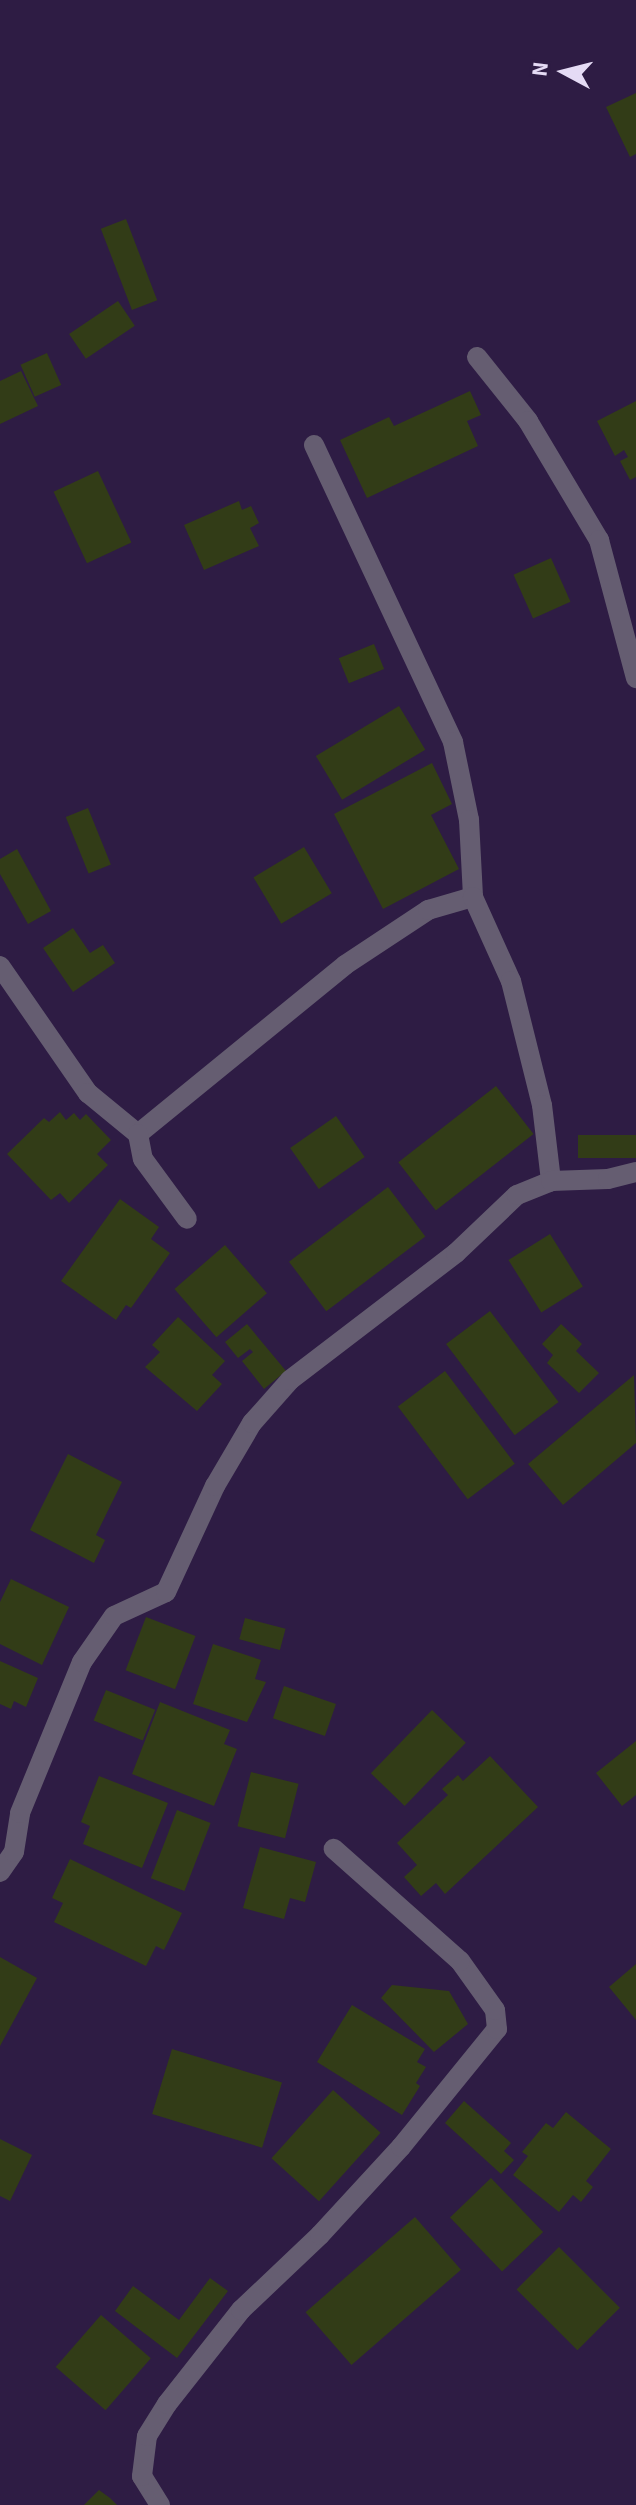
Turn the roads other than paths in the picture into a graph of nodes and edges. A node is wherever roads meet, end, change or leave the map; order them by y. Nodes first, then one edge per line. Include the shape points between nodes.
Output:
1 (477, 357) dead end
2 (314, 445) dead end
3 (636, 678) edge
4 (473, 897) junction
5 (0, 966) edge
6 (138, 1134) junction
7 (636, 1172) edge
8 (551, 1181) junction
9 (187, 1219) dead end
10 (334, 1849) dead end
11 (0, 1872) edge
12 (160, 2505) edge

1 - 3 street via 528,421 599,540
2 - 4 street via 453,742 469,820
4 - 6 street via 428,910 345,965
4 - 8 street via 511,981 542,1105
5 - 6 street via 88,1093
6 - 9 street via 143,1159
7 - 8 street via 608,1179
8 - 11 street via 517,1195 456,1253 290,1380 252,1423 215,1486 166,1592 114,1616 82,1662 20,1813 14,1852
10 - 12 street via 460,1961 495,2010 497,2029 401,2147 241,2310 167,2404 147,2436 142,2476

